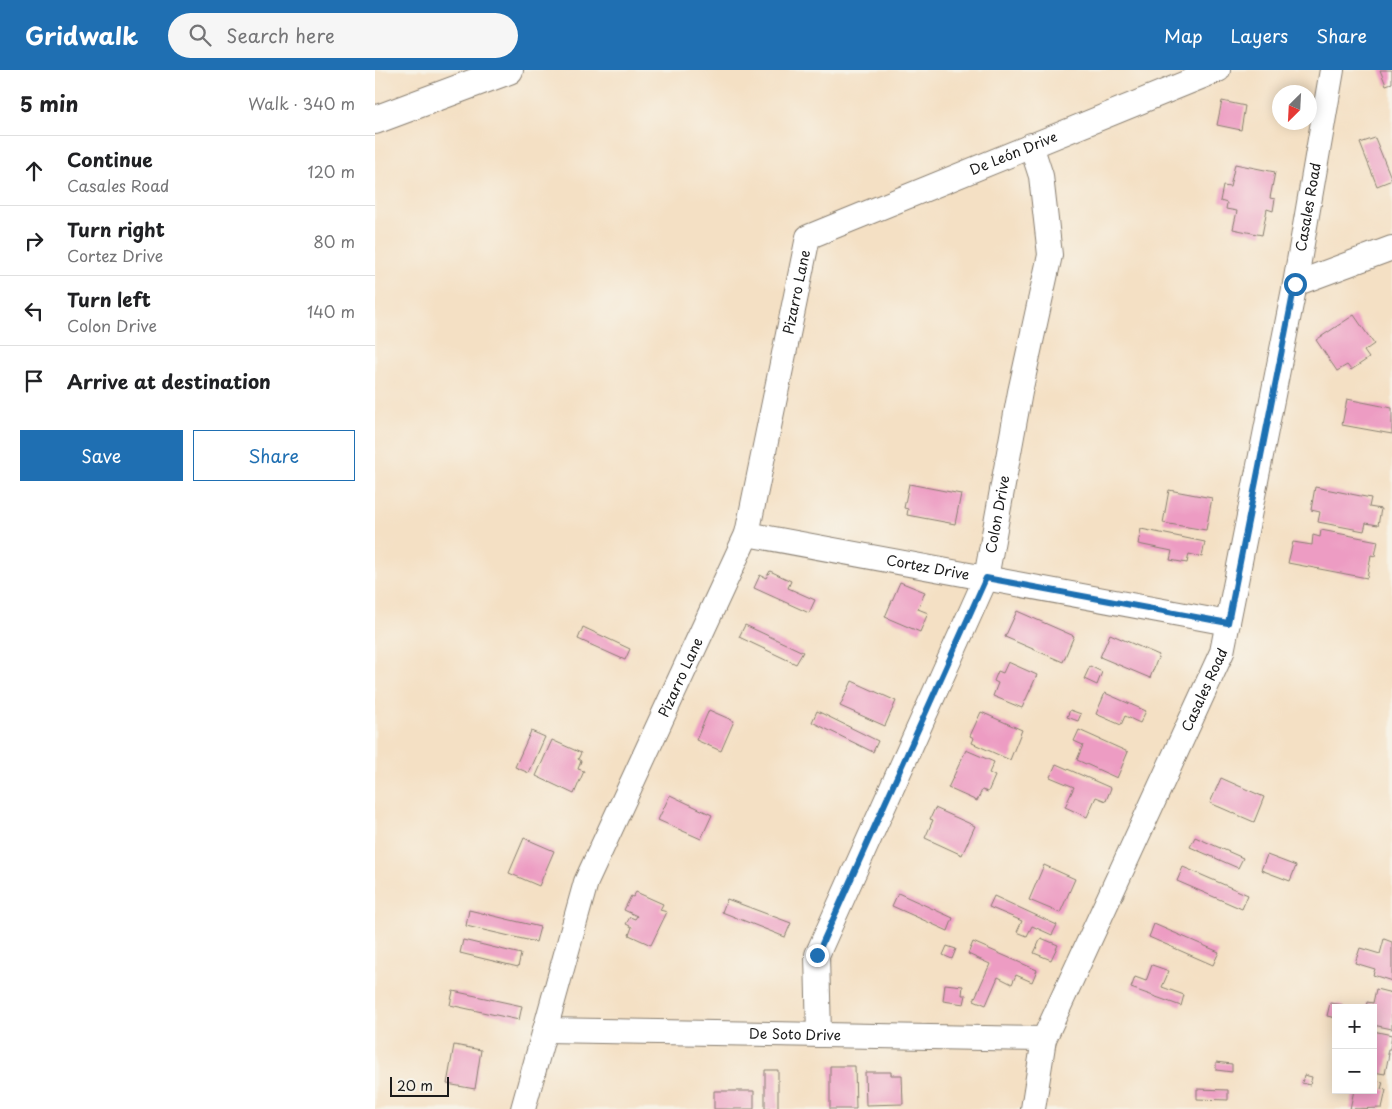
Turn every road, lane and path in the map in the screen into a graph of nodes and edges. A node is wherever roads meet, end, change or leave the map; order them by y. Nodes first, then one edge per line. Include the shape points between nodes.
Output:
1 (509, 70) edge
2 (1218, 70) edge
3 (1333, 70) edge
4 (375, 120) edge
5 (1031, 146) junction
6 (808, 237) joint
7 (1392, 248) edge
8 (1295, 284) junction
9 (747, 534) junction
10 (986, 578) junction
11 (1228, 623) junction
12 (545, 1030) junction
13 (819, 1035) junction
14 (1045, 1039) junction
15 (523, 1109) edge
16 (1033, 1109) edge

1 - 4 street
2 - 5 street, De León Drive
3 - 8 street, Casales Road
5 - 6 street, De León Drive
5 - 10 street, Colon Drive via 1041,176 1050,255 1020,392
6 - 9 street, Pizarro Lane
7 - 8 street
8 - 11 street, Casales Road
9 - 10 street, Cortez Drive
9 - 12 street, Pizarro Lane via 586,882
10 - 11 street, Cortez Drive
10 - 13 street, Colon Drive via 817,955
11 - 14 street, Casales Road via 1222,652
12 - 13 street, De Soto Drive
12 - 15 street, Pizarro Lane
13 - 14 street, De Soto Drive
14 - 16 street, Casales Road

